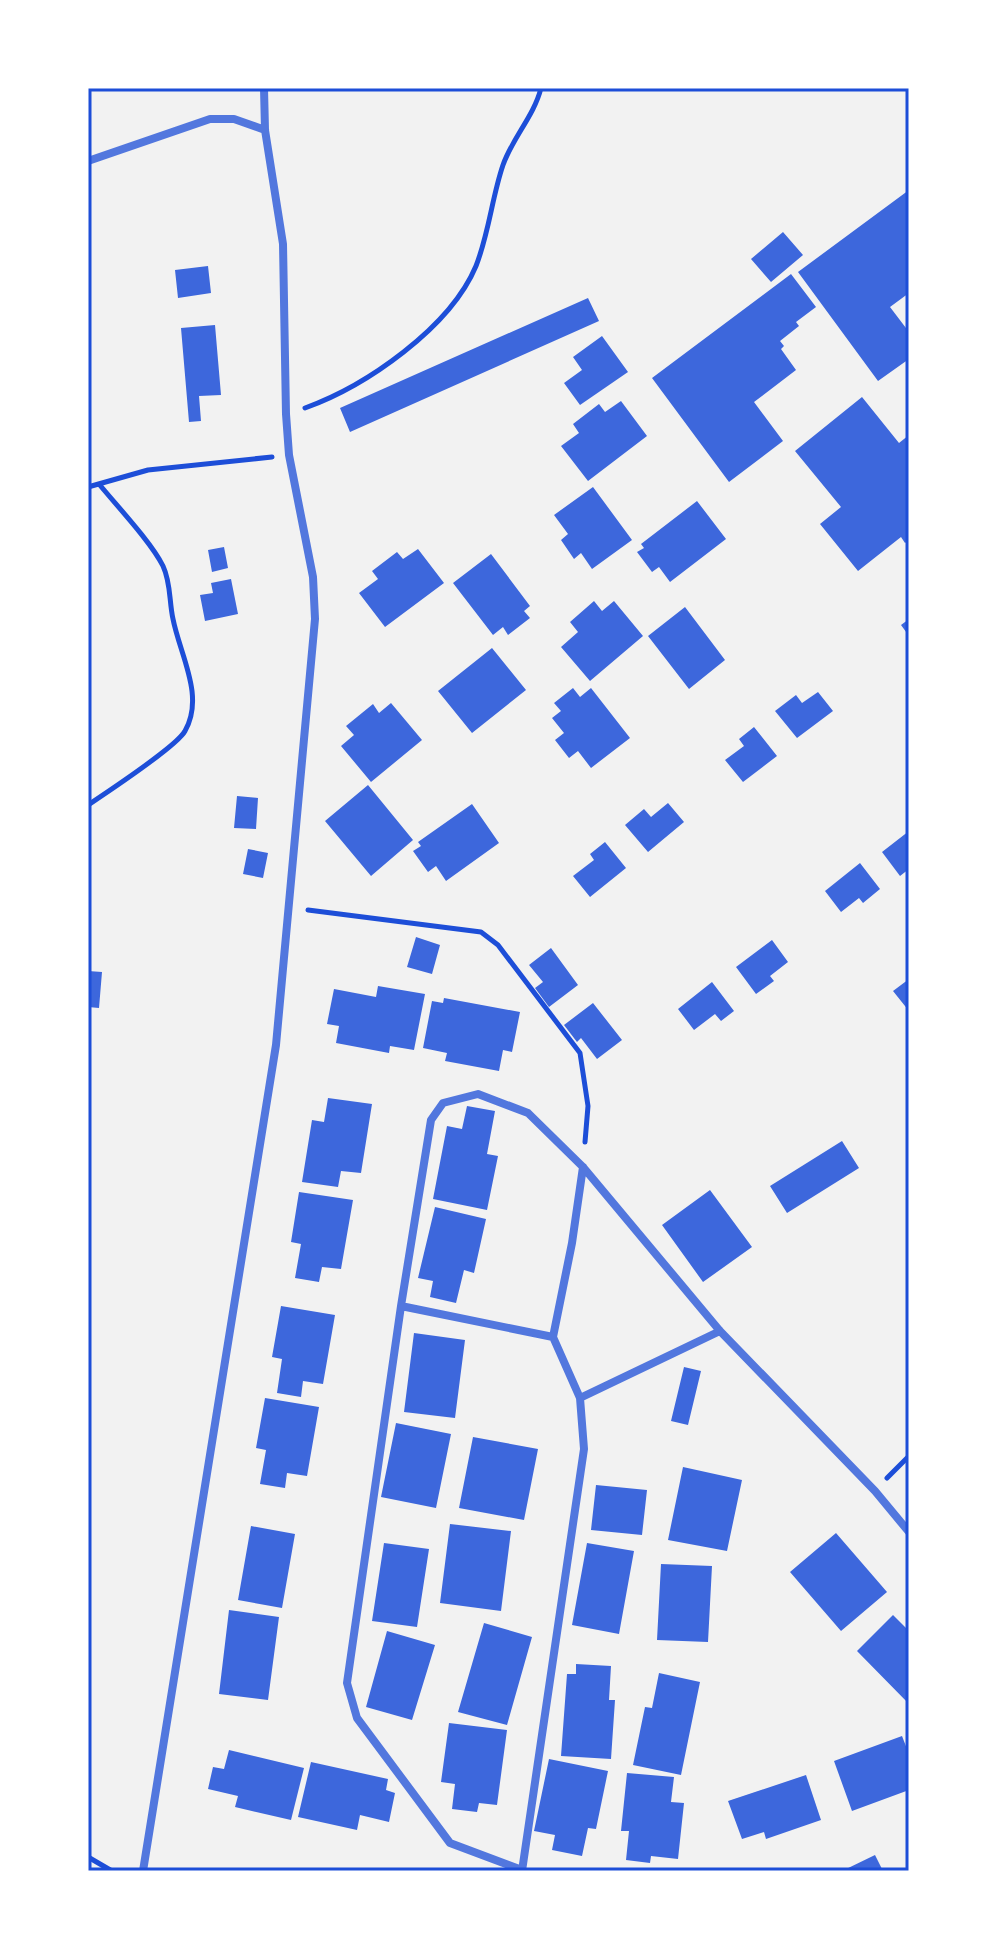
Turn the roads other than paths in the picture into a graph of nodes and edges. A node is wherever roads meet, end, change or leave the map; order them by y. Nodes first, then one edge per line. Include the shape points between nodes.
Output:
1 (264, 88) edge
2 (265, 130) junction
3 (88, 161) edge
4 (583, 1167) junction
5 (401, 1306) junction
6 (720, 1331) junction
7 (553, 1337) junction
8 (580, 1398) junction
9 (909, 1532) edge
10 (143, 1871) edge
11 (522, 1871) edge

1 - 2 street
2 - 3 street via 234,119 210,119
2 - 10 street via 283,244 289,455 313,577 315,619 276,1045
4 - 5 street via 528,1113 478,1094 443,1103 431,1120
4 - 6 street
4 - 7 street
5 - 7 street
5 - 11 street via 347,1683 357,1718 450,1843
6 - 8 street
6 - 9 street
7 - 8 street
8 - 11 street via 584,1449

